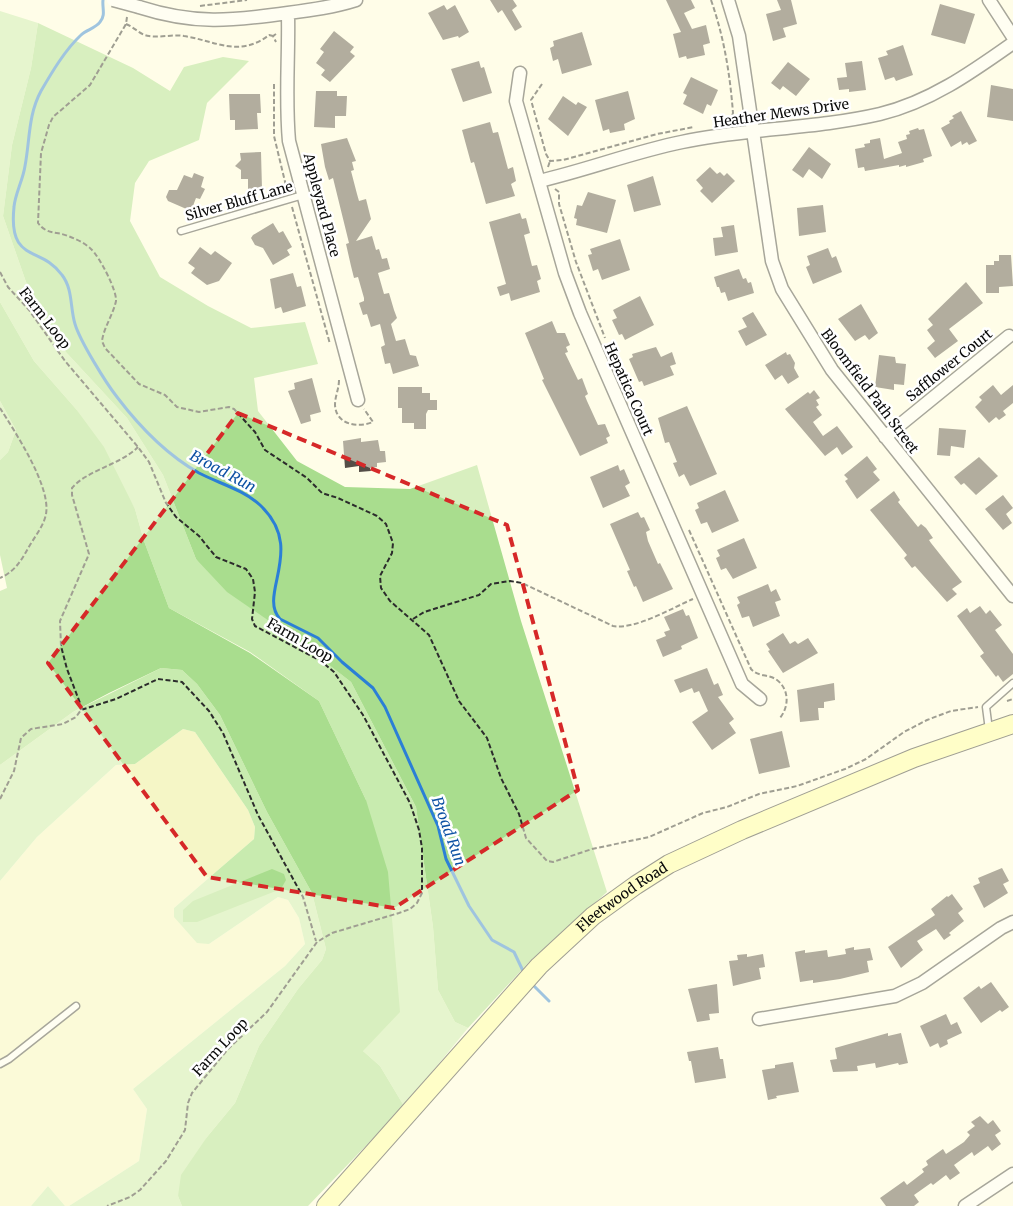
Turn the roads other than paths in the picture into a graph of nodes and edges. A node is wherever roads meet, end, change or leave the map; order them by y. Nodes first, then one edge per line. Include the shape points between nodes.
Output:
1 (113, 0) edge
2 (728, 0) edge
3 (989, 0) edge
4 (351, 1) edge
5 (288, 13) junction
6 (1013, 37) edge
7 (1013, 43) edge
8 (520, 73) dead end
9 (752, 130) junction
10 (545, 180) junction
11 (303, 195) junction
12 (181, 231) dead end
13 (1009, 336) dead end
14 (358, 400) dead end
15 (885, 437) junction
16 (1013, 596) edge
17 (1013, 683) edge
18 (760, 699) dead end
19 (1013, 724) edge
20 (990, 732) junction
21 (1013, 922) edge
22 (76, 1006) dead end
23 (759, 1019) dead end
24 (0, 1064) edge
25 (1013, 1174) edge
26 (326, 1206) edge
27 (965, 1206) edge

1 - 5 street, bridge via 164,15 204,20 231,21
2 - 9 street, Bloomfield Path Street via 739,36
3 - 6 street
4 - 5 street
5 - 11 street, Appleyard Place via 286,106 289,141
7 - 9 street, Heather Mews Drive via 931,96 881,114
8 - 10 street, Hepatica Court via 516,101
9 - 10 street, Heather Mews Drive via 681,142
9 - 15 street, Bloomfield Path Street via 772,261 782,289 832,370
10 - 18 street, Hepatica Court via 566,273 580,313 742,684
11 - 12 lane, Silver Bluff Lane
11 - 14 street, Appleyard Place
13 - 15 street, Safflower Court
15 - 16 street, Bloomfield Path Street
17 - 20 lane via 986,707
19 - 20 main road, Fleetwood Road
20 - 26 main road, Fleetwood Road via 914,758 742,830 669,864 636,885 593,916 527,979
21 - 23 street via 922,983 895,996
22 - 24 lane
25 - 27 street

